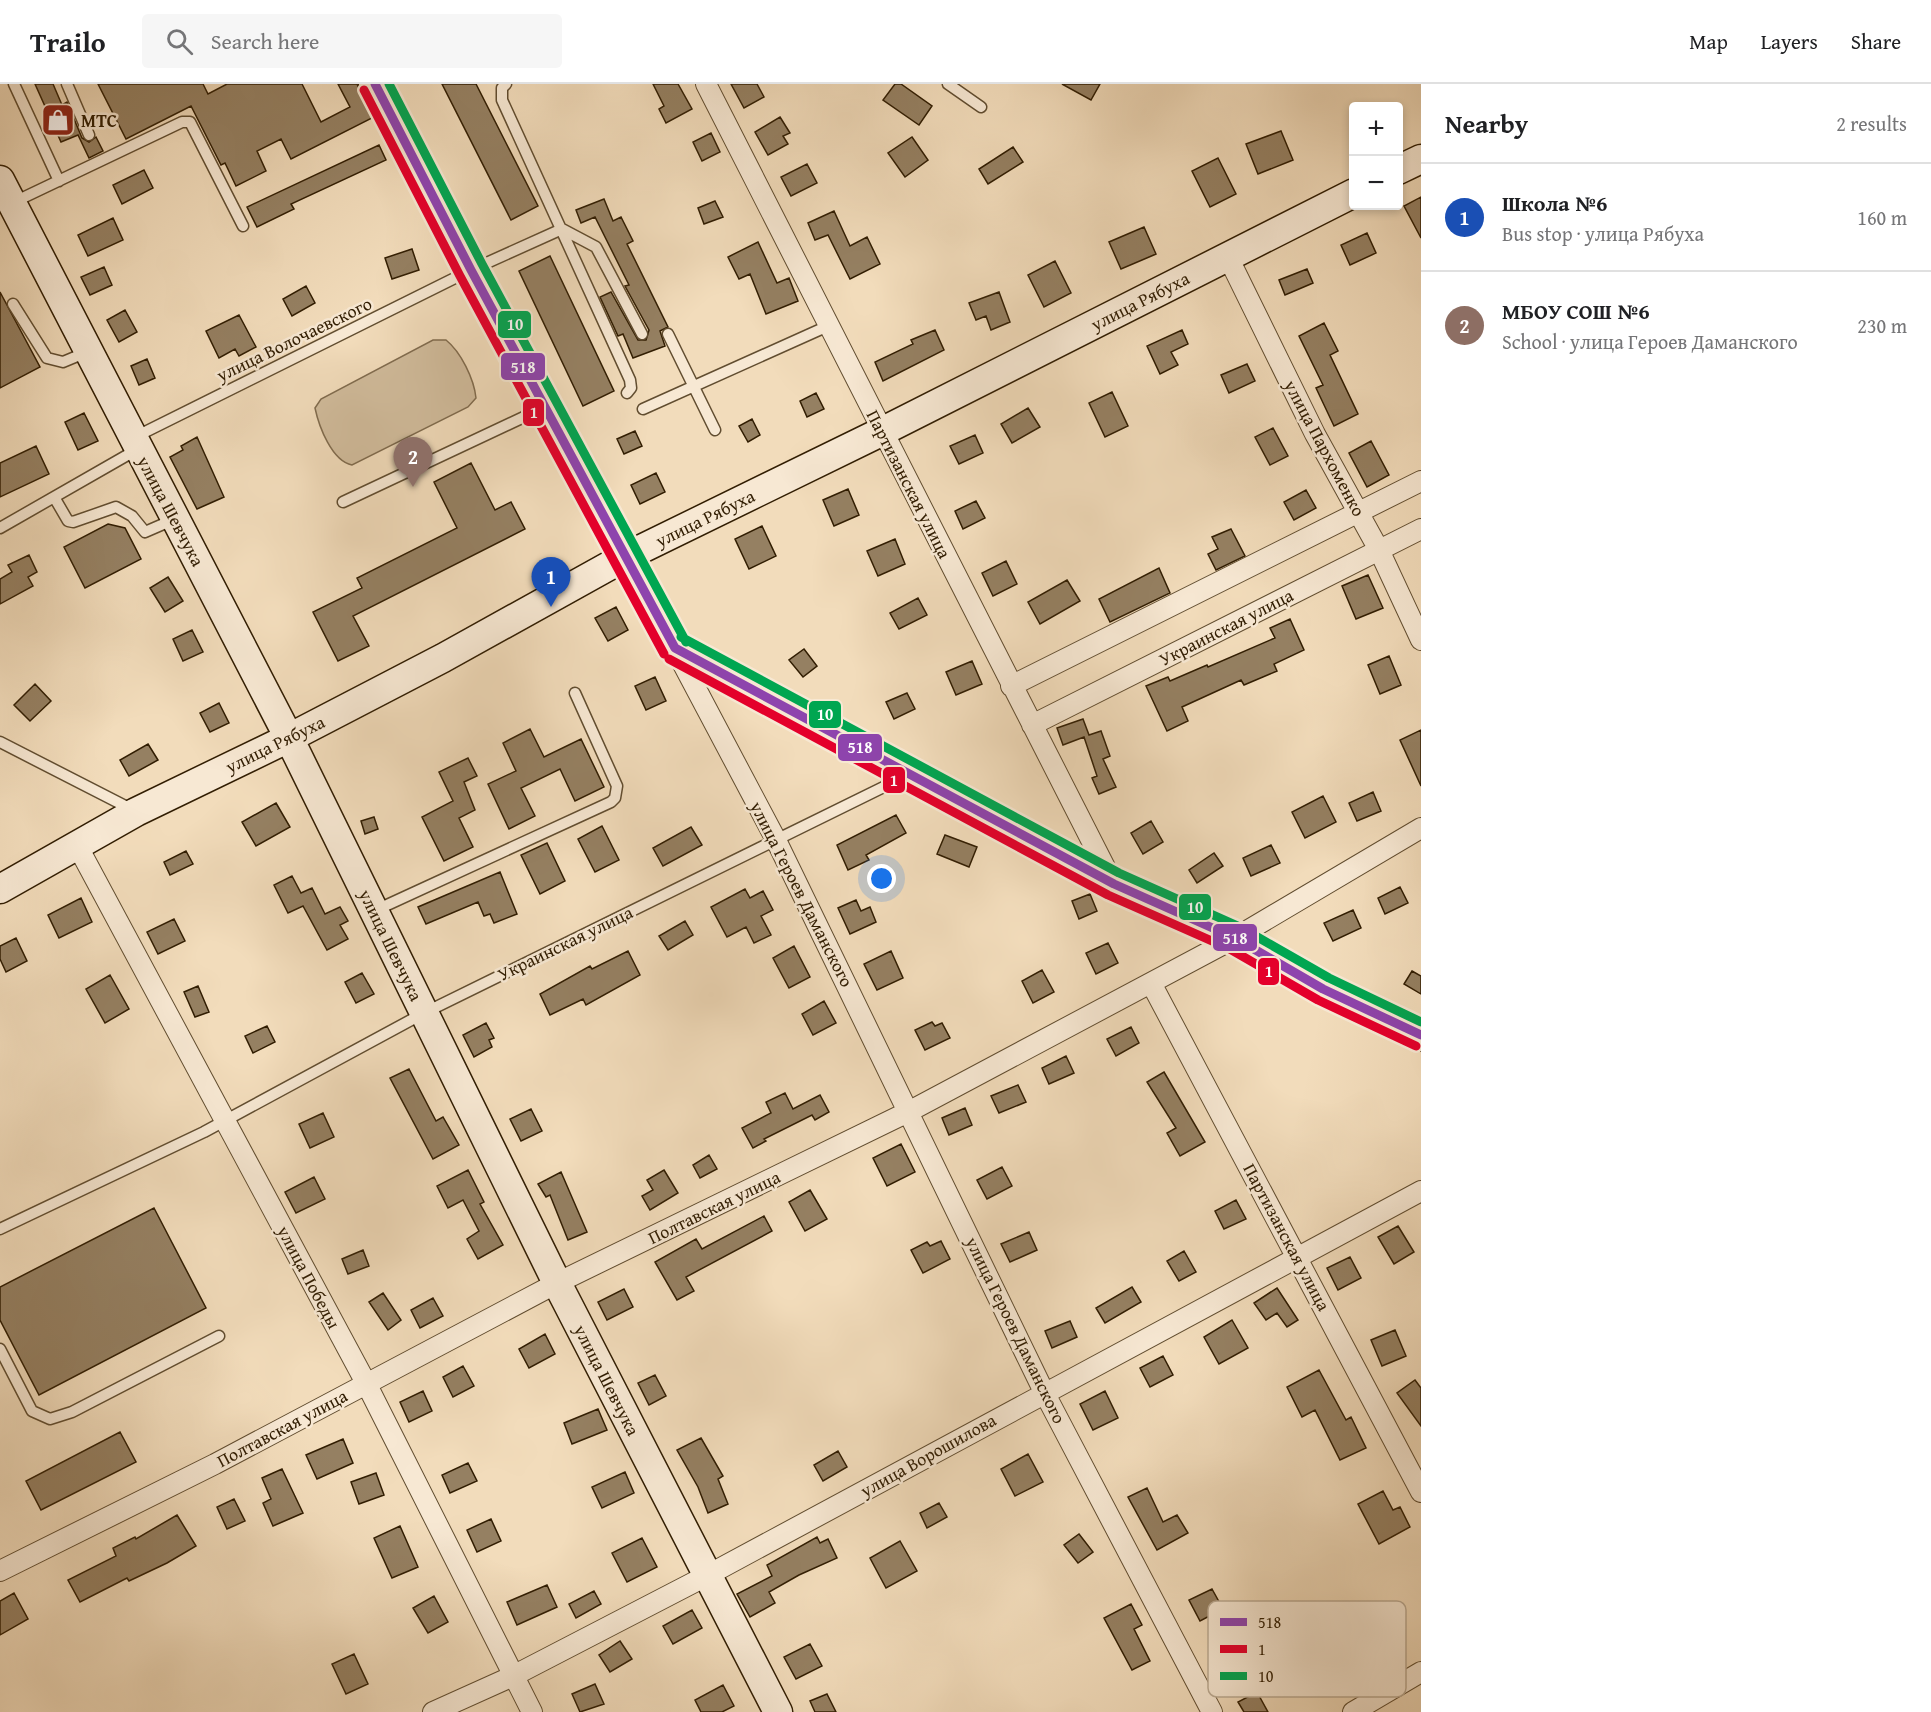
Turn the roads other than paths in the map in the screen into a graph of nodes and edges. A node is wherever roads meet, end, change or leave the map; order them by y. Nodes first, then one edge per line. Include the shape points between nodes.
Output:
1 (15, 84) edge
2 (67, 84) edge
3 (375, 84) edge
4 (506, 84) edge
5 (706, 84) edge
6 (948, 84) edge
7 (981, 107) dead end
8 (89, 135) dead end
9 (1421, 159) edge
10 (1403, 168) edge
11 (59, 181) junction
12 (1349, 195) edge
13 (4, 197) edge
14 (243, 226) dead end
15 (562, 229) junction
16 (1228, 257) junction
17 (471, 270) junction
18 (13, 304) dead end
19 (828, 326) junction
20 (642, 334) dead end
21 (668, 334) dead end
22 (88, 352) junction
23 (694, 387) junction
24 (627, 393) dead end
25 (546, 407) junction
26 (644, 409) dead end
27 (715, 430) dead end
28 (883, 431) junction
29 (135, 444) junction
30 (1421, 481) edge
31 (54, 497) junction
32 (343, 502) dead end
33 (1359, 512) junction
34 (175, 519) junction
35 (0, 528) edge
36 (1421, 529) edge
37 (1379, 550) junction
38 (625, 557) junction
39 (1421, 640) edge
40 (675, 648) junction
41 (1011, 686) junction
42 (575, 693) dead end
43 (1032, 726) junction
44 (290, 738) junction
45 (0, 742) edge
46 (909, 774) junction
47 (136, 812) junction
48 (1421, 828) edge
49 (775, 838) junction
50 (78, 847) junction
51 (1114, 884) junction
52 (0, 889) edge
53 (374, 911) junction
54 (1235, 938) junction
55 (1151, 984) junction
56 (424, 1013) junction
57 (1421, 1035) edge
58 (910, 1111) junction
59 (224, 1120) junction
60 (1421, 1191) edge
61 (0, 1229) edge
62 (1297, 1256) junction
63 (557, 1283) junction
64 (219, 1336) dead end
65 (1, 1355) edge
66 (366, 1383) junction
67 (1044, 1392) junction
68 (1421, 1492) edge
69 (0, 1571) edge
70 (708, 1575) junction
71 (1421, 1672) edge
72 (513, 1676) junction
73 (1406, 1681) edge
74 (1378, 1697) edge
75 (433, 1712) edge
76 (532, 1712) edge
77 (778, 1712) edge
78 (1212, 1712) edge
79 (1353, 1712) edge

1 - 11 lane
2 - 8 lane
3 - 17 main road, улица Героев Даманского
4 - 15 lane via 502,100
5 - 19 street, Партизанская улица
6 - 7 lane
9 - 10 street
11 - 13 lane
11 - 14 lane via 182,122 190,122
12 - 16 street, улица Рябуха
13 - 22 street, улица Шевчука
15 - 17 lane, улица Волочаевского
15 - 20 lane via 596,247
15 - 24 lane via 630,380
16 - 28 street, улица Рябуха
16 - 33 street, улица Пархоменко via 1315,434
17 - 25 main road, улица Героев Даманского
17 - 29 lane, улица Волочаевского
18 - 22 lane via 47,358 63,362
19 - 23 lane
19 - 28 street, Партизанская улица
21 - 23 lane
22 - 29 street, улица Шевчука
23 - 26 lane
23 - 27 lane
25 - 32 lane
25 - 38 main road, улица Героев Даманского
28 - 38 street, улица Рябуха
28 - 41 street, Партизанская улица
29 - 31 lane, улица Волочаевского
29 - 34 street, улица Шевчука
30 - 33 street
31 - 34 lane via 68,521 73,522 116,507 132,516 145,532
31 - 35 lane, улица Волочаевского
33 - 37 street, улица Пархоменко
33 - 41 street
34 - 44 street, улица Шевчука
36 - 37 street, Украинская улица
37 - 39 street, улица Пархоменко
37 - 43 street, Украинская улица
38 - 40 main road, улица Героев Даманского
38 - 44 street, улица Рябуха
40 - 46 main road
40 - 49 street, улица Героев Даманского
41 - 43 street, Партизанская улица
42 - 53 lane via 617,786 615,798
43 - 51 street, Партизанская улица
44 - 47 street, улица Рябуха
44 - 53 street, улица Шевчука
45 - 47 lane
46 - 49 lane, Украинская улица
46 - 51 main road
47 - 50 street, улица Рябуха
48 - 54 street, Полтавская улица
49 - 56 lane, Украинская улица
49 - 58 street, улица Героев Даманского
50 - 52 street, улица Рябуха
50 - 59 street, улица Победы
51 - 54 main road
53 - 56 street, улица Шевчука
54 - 55 street, Полтавская улица
54 - 57 main road via 1323,989
55 - 58 street, Полтавская улица
55 - 62 street, Партизанская улица
56 - 59 lane, Украинская улица
56 - 63 street, улица Шевчука
58 - 63 street, Полтавская улица
58 - 67 street, улица Героев Даманского
59 - 61 lane, Украинская улица
59 - 66 street, улица Победы
60 - 62 street, улица Ворошилова
62 - 67 street, улица Ворошилова
62 - 68 street, Партизанская улица
63 - 66 street, Полтавская улица
63 - 70 street, улица Шевчука
64 - 65 lane via 72,1412 50,1419 32,1411
66 - 69 street, Полтавская улица via 215,1464
66 - 72 street, улица Победы
67 - 70 street, улица Ворошилова
67 - 78 street, улица Героев Даманского
70 - 72 street, улица Ворошилова
70 - 77 street, улица Шевчука
71 - 73 street
72 - 75 street, улица Ворошилова
72 - 76 street, улица Победы
74 - 79 street

